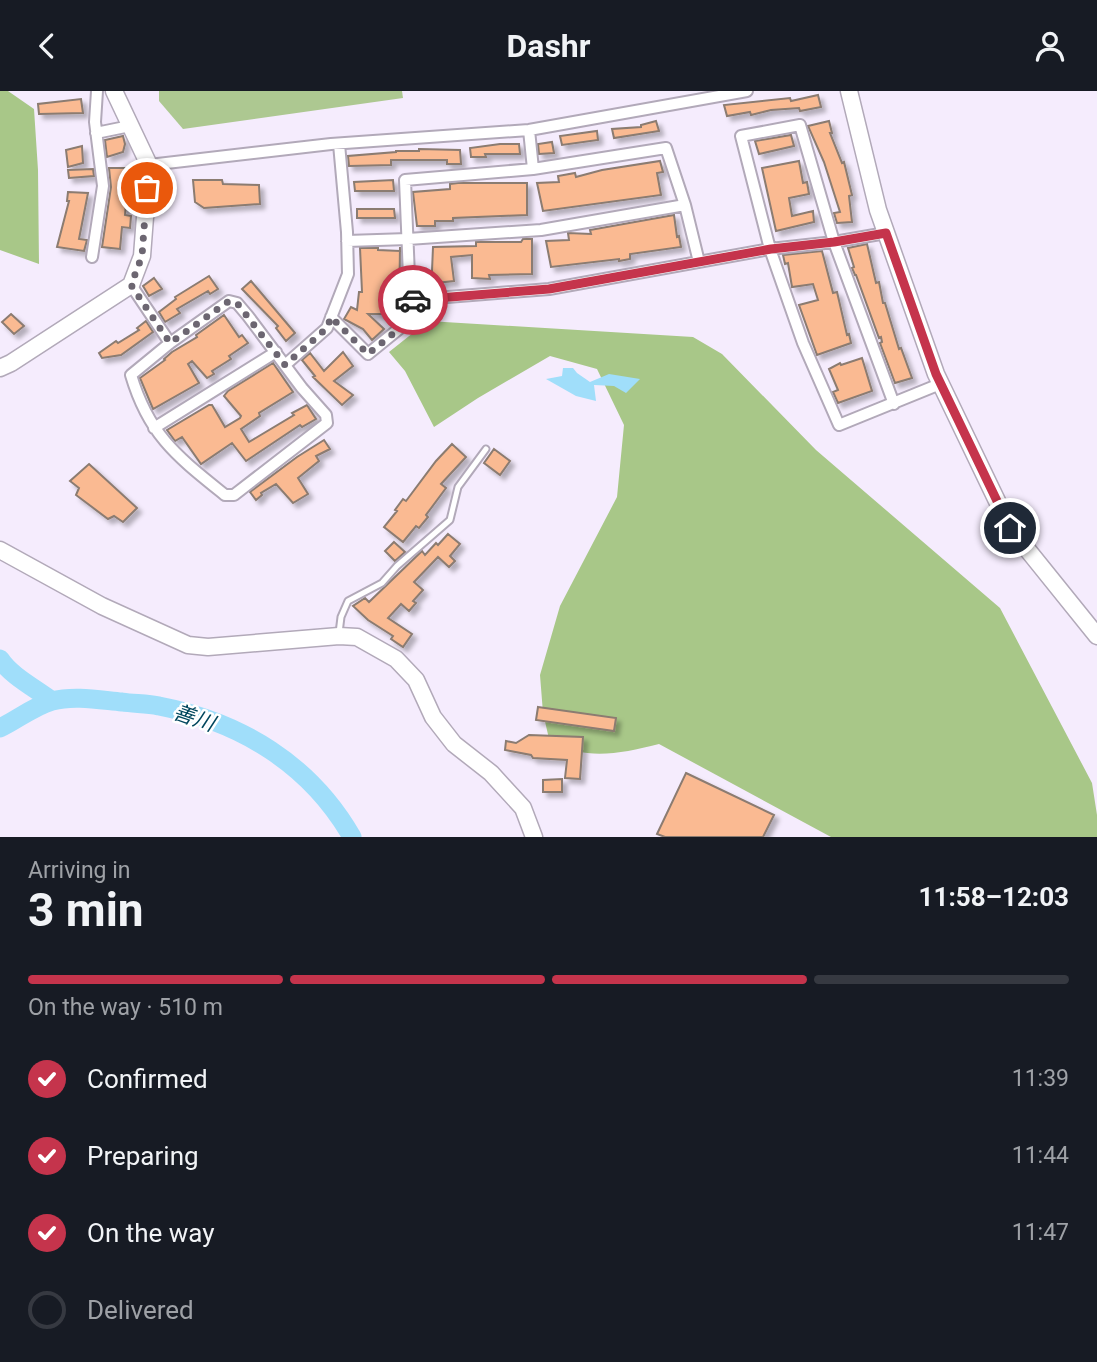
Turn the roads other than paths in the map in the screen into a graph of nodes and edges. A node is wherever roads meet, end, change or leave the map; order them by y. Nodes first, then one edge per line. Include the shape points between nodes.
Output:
1 (97, 91) edge
2 (114, 91) edge
3 (677, 91) edge
4 (747, 91) edge
5 (849, 91) edge
6 (679, 105) junction
7 (130, 126) junction
8 (529, 130) junction
9 (96, 132) junction
10 (339, 144) junction
11 (149, 165) junction
12 (533, 169) junction
13 (685, 205) junction
14 (886, 233) junction
15 (408, 239) junction
16 (347, 241) junction
17 (834, 242) junction
18 (771, 249) junction
19 (92, 257) dead end
20 (699, 262) junction
21 (131, 285) junction
22 (410, 300) junction
23 (331, 317) junction
24 (170, 343) junction
25 (276, 352) junction
26 (285, 365) junction
27 (0, 368) edge
28 (940, 384) junction
29 (894, 404) junction
30 (154, 428) junction
31 (486, 449) dead end
32 (0, 551) edge
33 (339, 636) junction
34 (1097, 636) edge
35 (534, 837) edge

1 - 9 street
2 - 7 street
3 - 6 street
4 - 6 street
5 - 14 street
6 - 8 street
7 - 9 street
7 - 11 street
8 - 10 street
8 - 12 street
9 - 19 street via 103,186
10 - 11 street
10 - 16 street
11 - 21 street via 142,256
12 - 13 street via 666,148
12 - 15 street via 405,180
13 - 15 street via 541,230
13 - 20 street
14 - 17 street
14 - 28 street
15 - 16 street
15 - 22 street
16 - 23 street via 348,274
17 - 18 street
17 - 18 street via 800,125 741,136
17 - 29 street
18 - 20 street
18 - 29 street via 803,343 839,425
20 - 22 street via 549,289
21 - 24 street
21 - 27 street
22 - 23 street via 405,324 368,354
23 - 26 street via 327,328
24 - 25 street via 229,301 237,303
24 - 30 street via 131,375
25 - 26 street
25 - 30 street
26 - 30 street via 326,415 327,423 234,495 225,495 176,456
28 - 29 street
28 - 34 street via 1010,528
31 - 33 lane via 458,487 450,520 382,583 348,601
32 - 33 street via 102,606 188,645
33 - 35 street via 357,636 396,659 416,680 433,717 454,744 491,773 523,808

